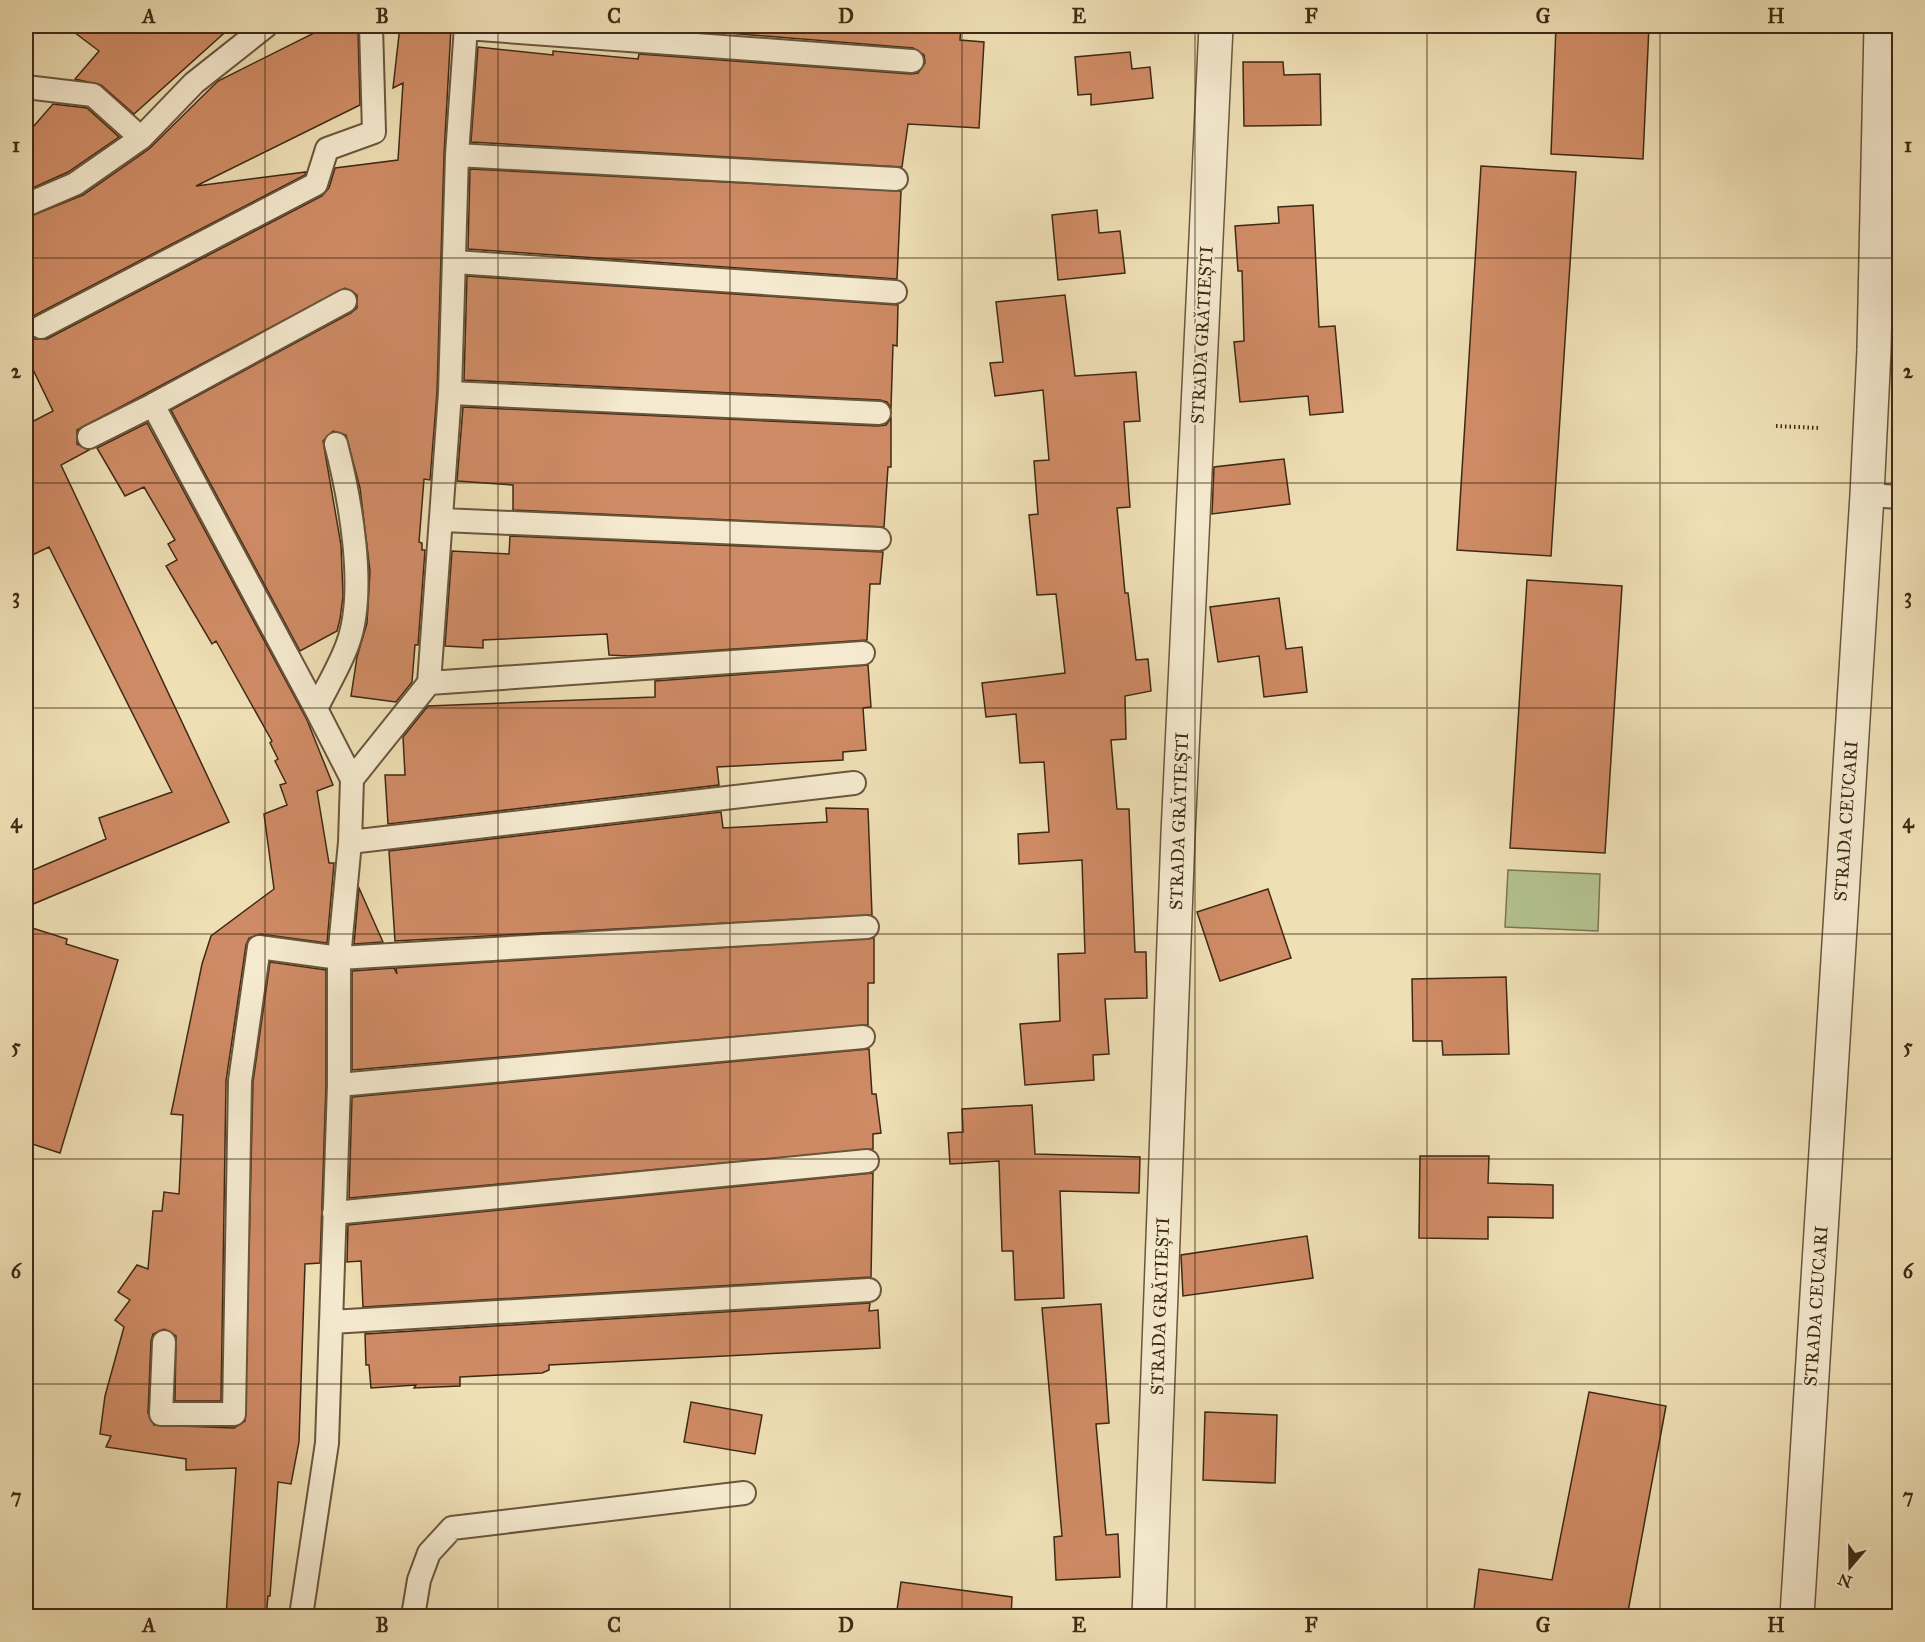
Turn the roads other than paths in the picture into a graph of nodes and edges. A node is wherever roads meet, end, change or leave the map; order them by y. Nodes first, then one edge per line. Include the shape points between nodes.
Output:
1 (266, 26) edge
2 (371, 26) edge
3 (1216, 26) edge
4 (1881, 26) edge
5 (466, 27) edge
6 (912, 61) dead end
7 (26, 87) edge
8 (141, 138) junction
9 (457, 155) junction
10 (897, 179) dead end
11 (26, 205) edge
12 (455, 262) junction
13 (895, 292) dead end
14 (345, 301) dead end
15 (41, 327) dead end
16 (450, 393) junction
17 (153, 405) junction
18 (879, 413) dead end
19 (89, 437) dead end
20 (336, 444) dead end
21 (1867, 495) junction
22 (1899, 497) edge
23 (442, 520) junction
24 (879, 539) dead end
25 (863, 653) dead end
26 (429, 683) junction
27 (316, 709) junction
28 (352, 779) junction
29 (854, 783) dead end
30 (350, 842) junction
31 (867, 927) dead end
32 (339, 958) junction
33 (863, 1037) dead end
34 (339, 1085) junction
35 (867, 1161) dead end
36 (334, 1213) junction
37 (869, 1290) dead end
38 (331, 1322) junction
39 (164, 1342) dead end
40 (744, 1493) dead end
41 (301, 1617) edge
42 (413, 1617) edge
43 (1149, 1617) edge
44 (1797, 1617) edge

1 - 8 lane via 194,83
2 - 15 lane via 374,132 327,149 316,184
3 - 43 street, STRADA GRĂTIEȘTI via 1178,834
4 - 21 street, STRADA CEUCARI
5 - 6 lane
5 - 9 lane
7 - 8 lane via 93,95
8 - 11 lane via 75,184
9 - 10 lane
9 - 12 lane
12 - 13 lane
12 - 16 lane
14 - 17 lane
16 - 18 lane
16 - 23 lane
17 - 19 lane
17 - 27 lane
20 - 27 lane via 349,492 357,589 349,643
21 - 22 lane
21 - 44 street, STRADA CEUCARI
23 - 24 lane
23 - 26 lane
25 - 26 lane
26 - 28 lane
27 - 28 lane
28 - 30 lane
29 - 30 lane
30 - 32 lane
31 - 32 lane
32 - 34 lane
32 - 39 lane via 259,947 240,1081 234,1414 161,1414
33 - 34 lane
34 - 36 lane
35 - 36 lane
36 - 38 lane
37 - 38 lane
38 - 41 lane via 327,1443
40 - 42 lane via 452,1528 429,1553 419,1580

